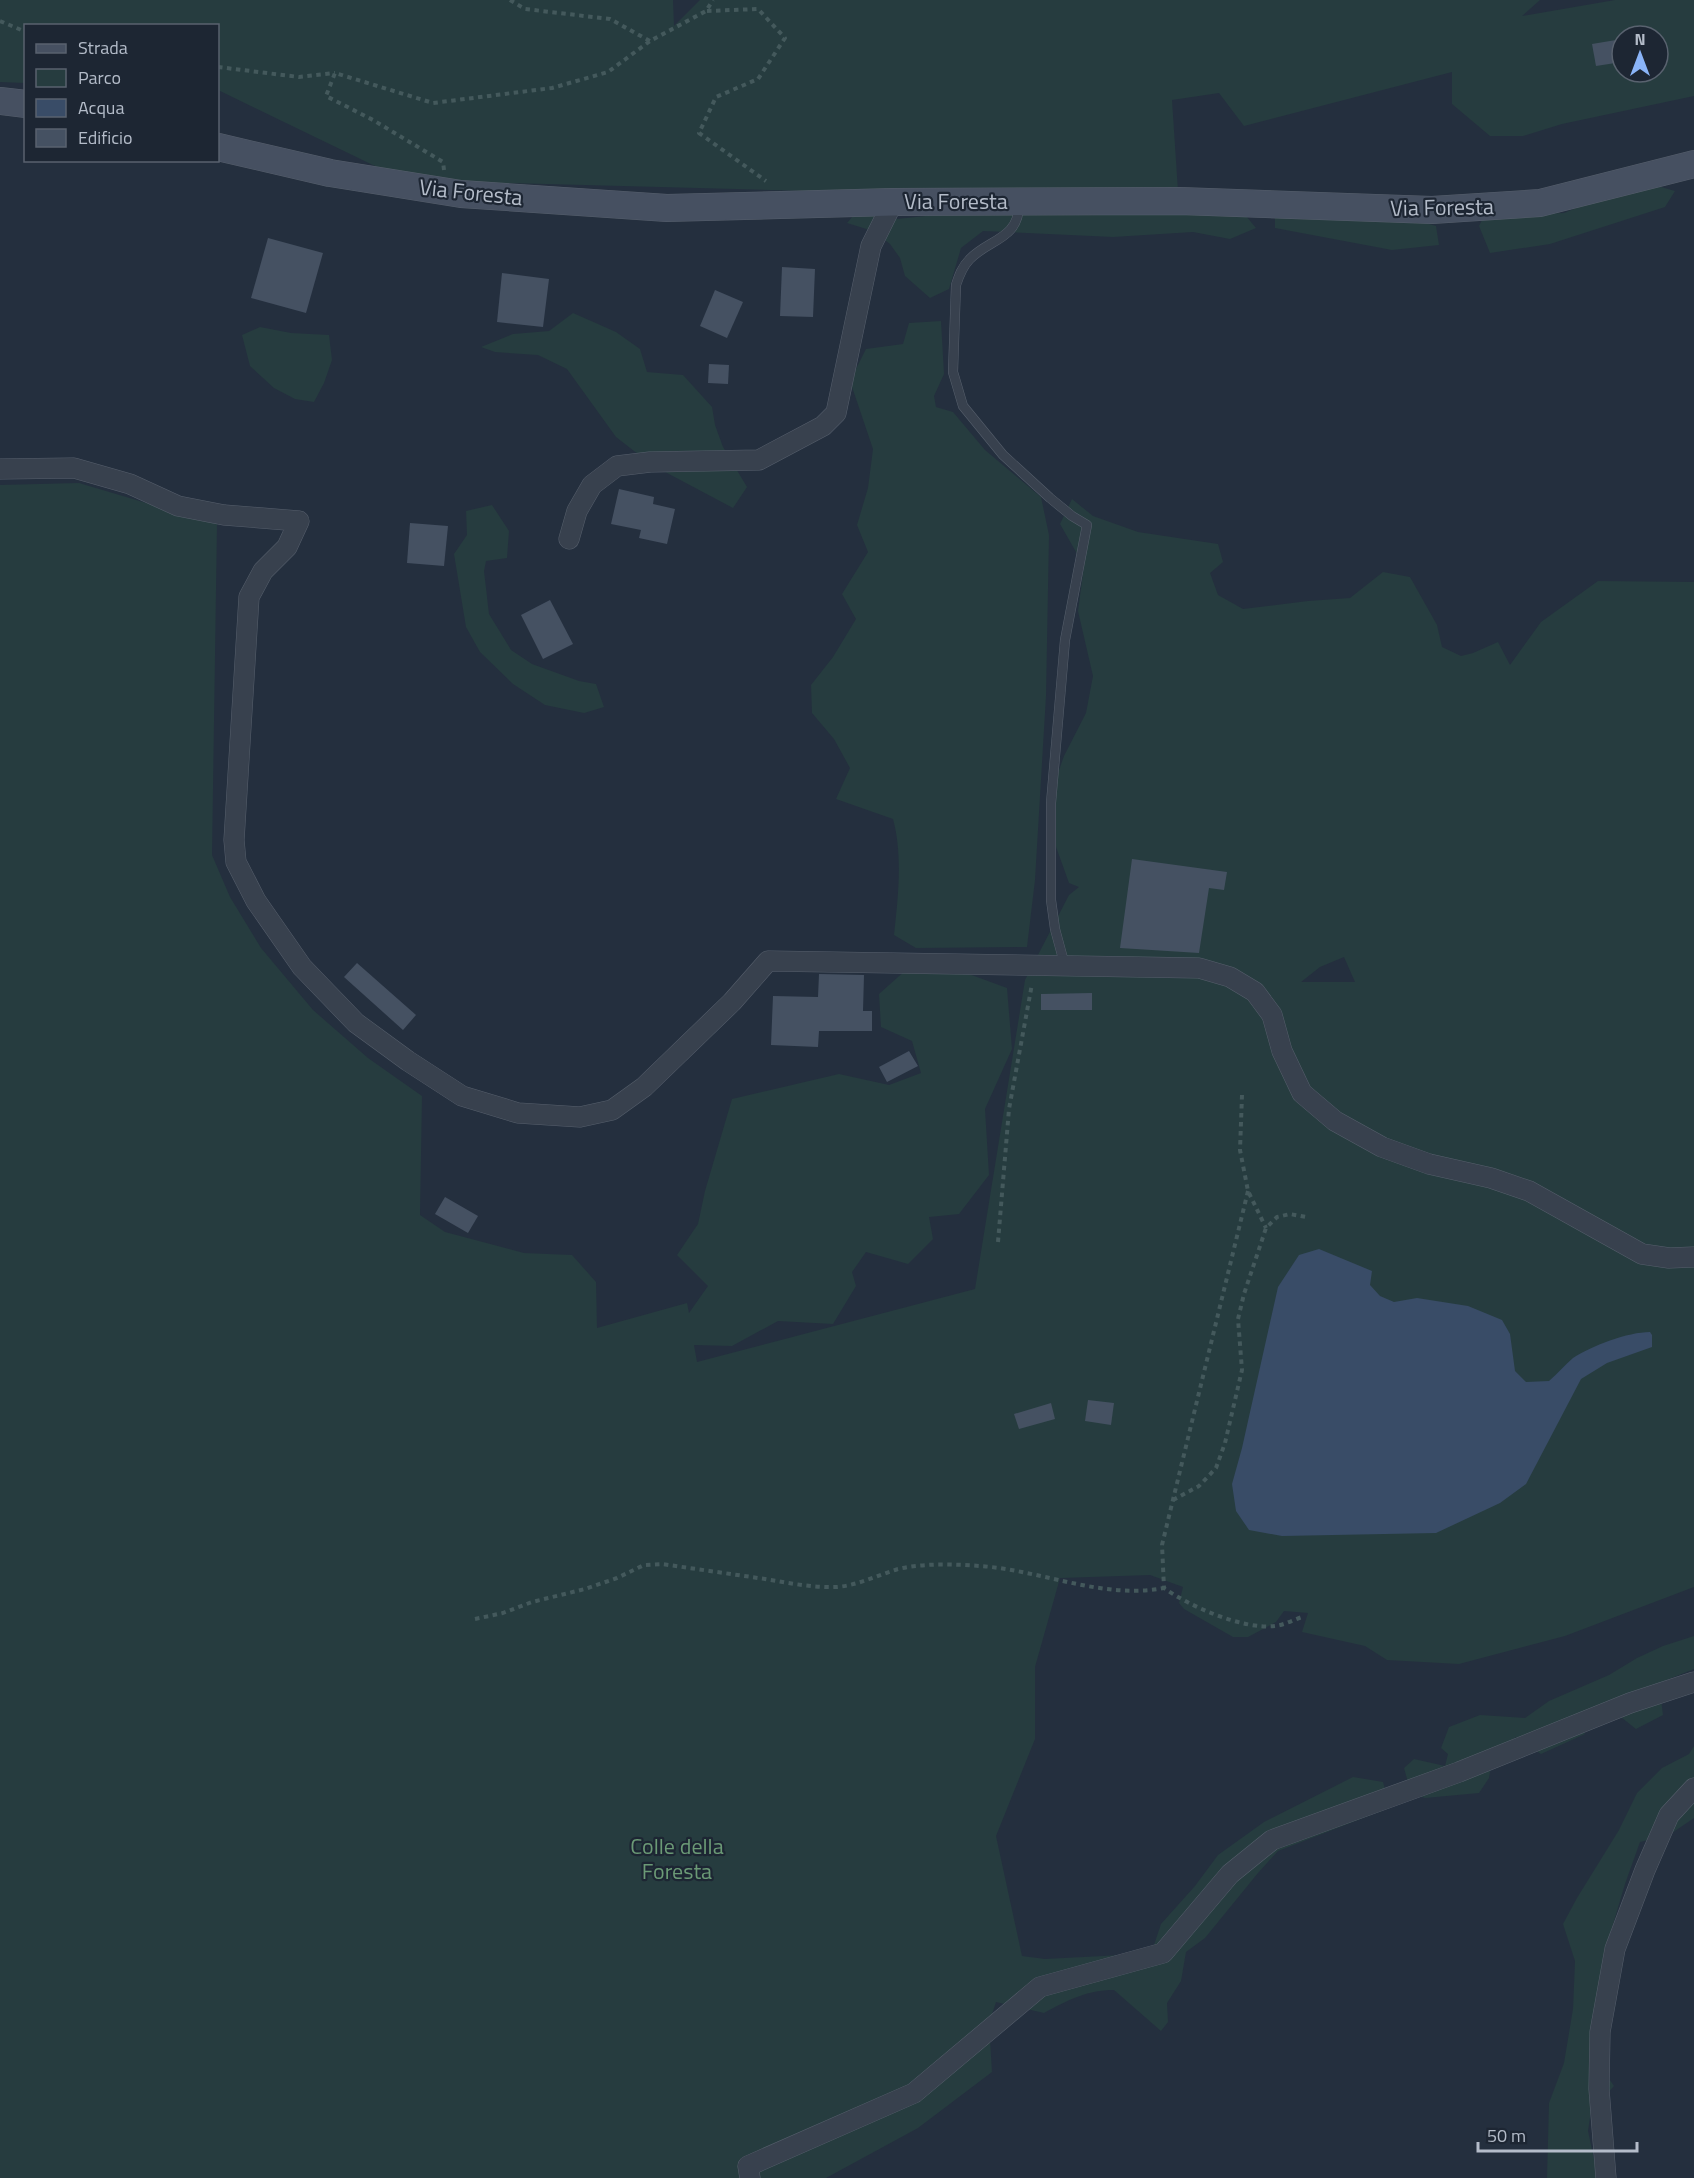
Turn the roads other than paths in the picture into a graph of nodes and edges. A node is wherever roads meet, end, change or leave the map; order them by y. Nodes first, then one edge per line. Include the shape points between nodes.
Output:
1 (0, 101) edge
2 (24, 104) edge
3 (219, 147) edge
4 (1694, 164) edge
5 (1019, 201) junction
6 (893, 202) junction
7 (0, 469) edge
8 (569, 539) dead end
9 (1065, 966) junction
10 (1694, 1257) edge
11 (1694, 1682) edge
12 (1694, 1788) edge
13 (750, 2178) edge
14 (1606, 2178) edge

1 - 2 main road
3 - 6 main road, Via Foresta via 330,173 446,191 667,208
4 - 5 main road, Via Foresta via 1540,203 1432,210 1180,201
5 - 6 main road, Via Foresta
5 - 9 lane via 1019,214 1012,228 1002,239 970,258 956,285 953,372 963,406 997,448 1050,498 1087,525 1065,640 1051,803 1051,900
6 - 8 street via 871,246 836,413 830,420 759,460 617,466 592,485 577,511
7 - 9 street via 74,468 130,484 178,506 224,515 298,521 287,547 263,571 249,597 234,840 236,861 256,901 302,966 348,1015 462,1096 518,1113 580,1117 612,1110 644,1087 732,1002 768,961
9 - 10 street via 1199,968 1230,977 1255,992 1272,1015 1282,1051 1302,1093 1335,1121 1382,1147 1429,1164 1529,1191 1642,1254
11 - 13 street via 1272,1840 1230,1874 1163,1953 1040,1987 914,2093 748,2166
12 - 14 street via 1669,1815 1615,1949 1600,2032 1599,2089

